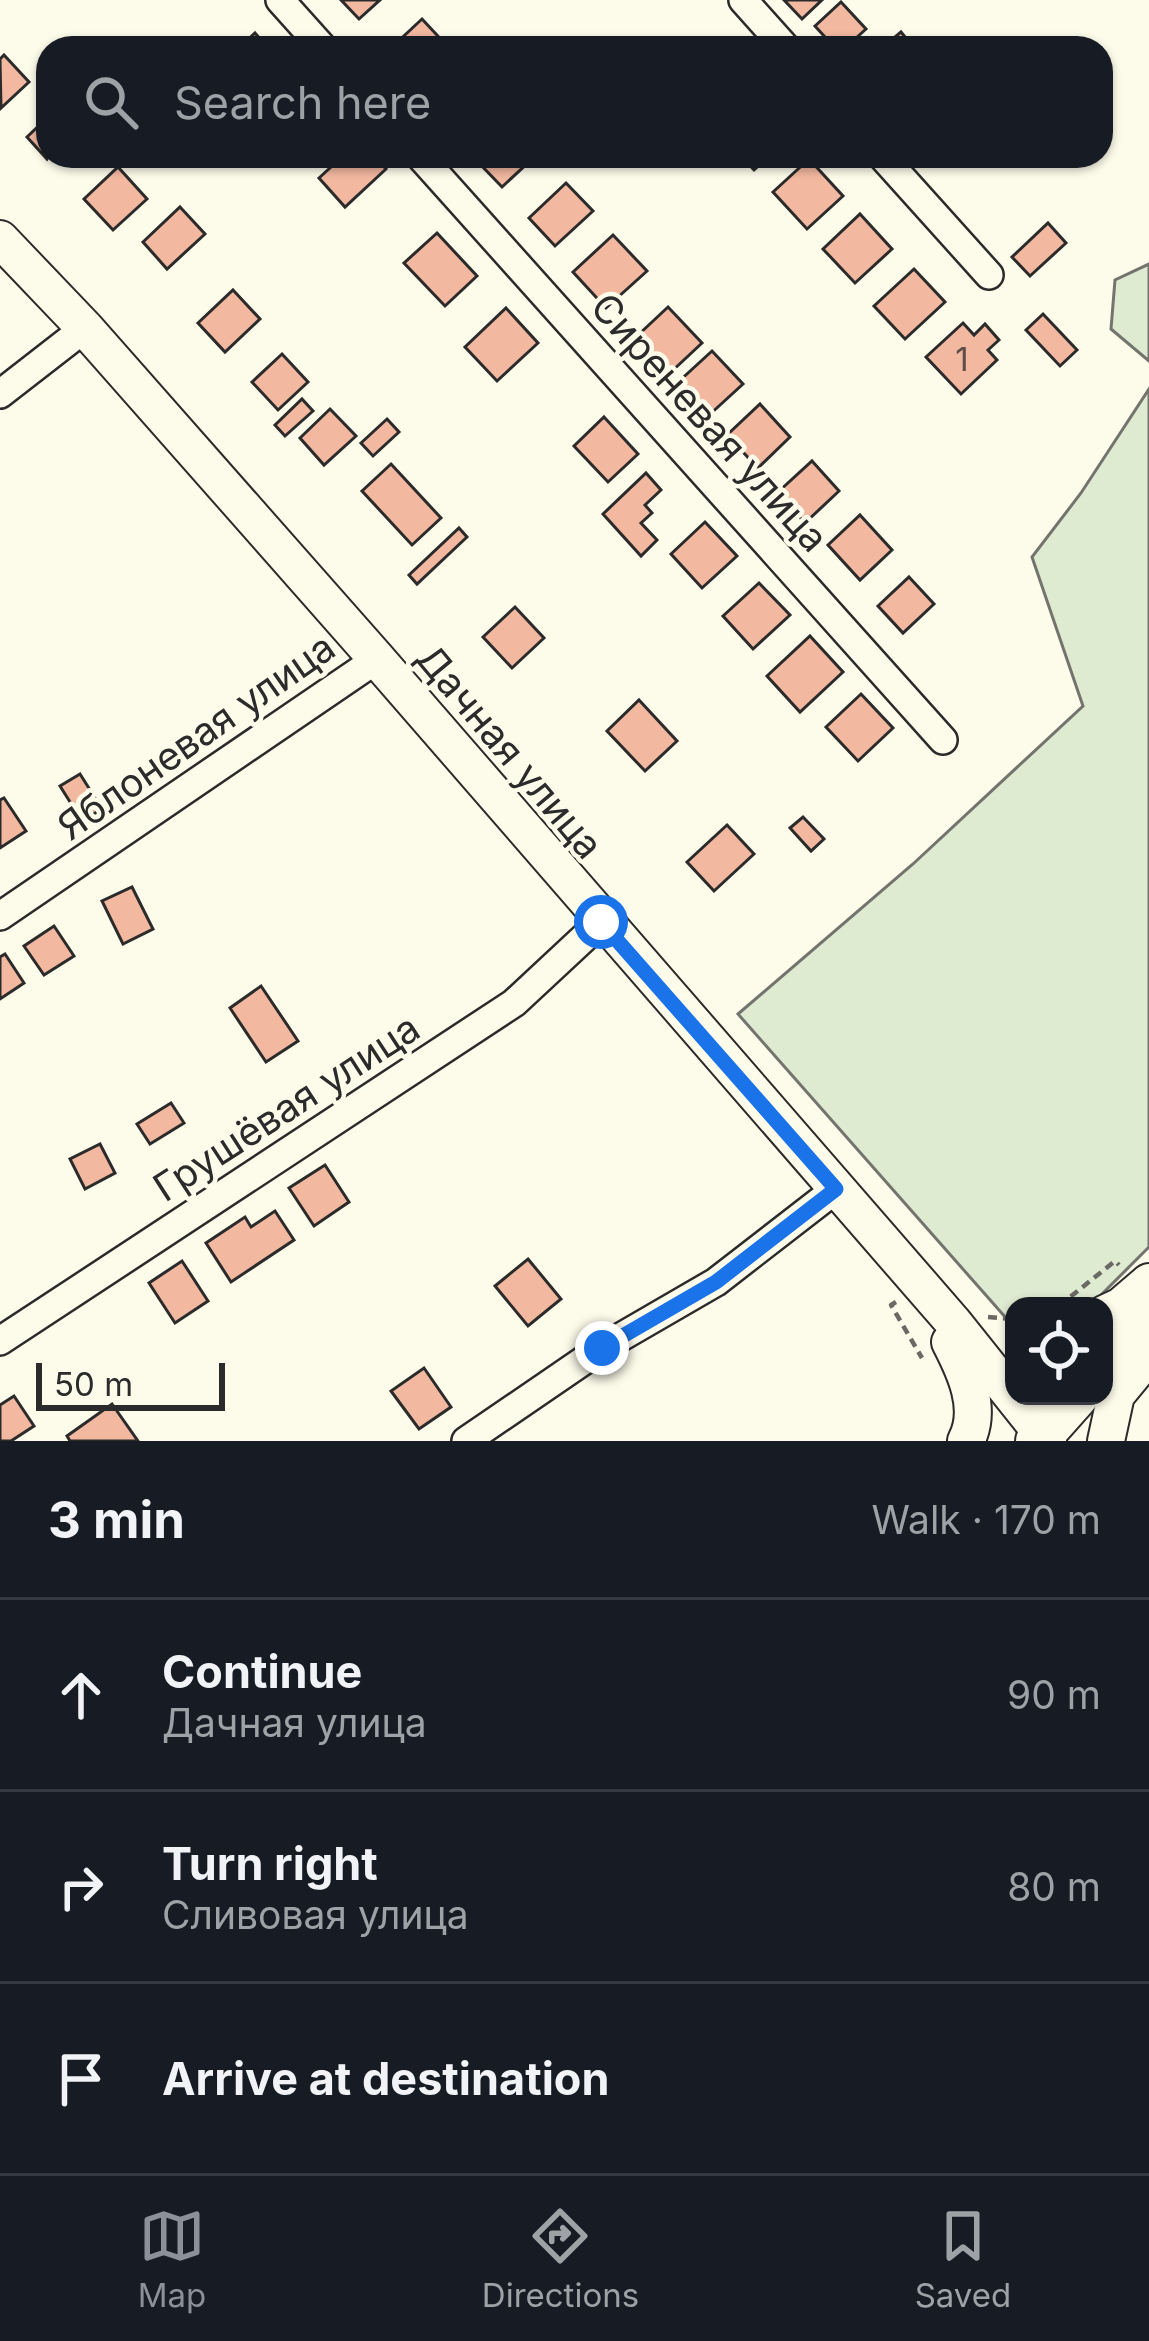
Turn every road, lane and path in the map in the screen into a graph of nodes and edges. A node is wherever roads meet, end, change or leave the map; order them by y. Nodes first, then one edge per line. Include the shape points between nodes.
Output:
1 (280, 0) edge
2 (742, 0) edge
3 (312, 36) edge
4 (775, 36) edge
5 (431, 168) edge
6 (893, 168) edge
7 (0, 238) edge
8 (989, 275) dead end
9 (85, 328) junction
10 (0, 394) edge
11 (376, 659) junction
12 (943, 740) dead end
13 (0, 916) edge
14 (601, 922) junction
15 (836, 1189) junction
16 (1149, 1282) edge
17 (920, 1285) junction
18 (1113, 1310) edge
19 (1149, 1317) edge
20 (0, 1341) edge
21 (1005, 1348) edge
22 (1149, 1355) edge
23 (1113, 1356) edge
24 (1070, 1405) edge
25 (1042, 1439) edge
26 (466, 1441) edge
27 (967, 1441) edge
28 (1106, 1441) edge

1 - 3 street
2 - 4 street
5 - 12 street, Сиреневая улица
6 - 8 street
7 - 9 main road, Дачная улица
9 - 10 street
9 - 11 main road, Дачная улица
11 - 13 street, Яблоневая улица
11 - 14 main road, Дачная улица
14 - 15 main road, Дачная улица
14 - 20 street, Грушёвая улица via 514,1003
15 - 17 main road, Дачная улица
15 - 26 street via 716,1282
16 - 18 main road
17 - 21 main road via 992,1348
17 - 25 main road, Дачная улица
17 - 27 main road via 968,1376 974,1427
19 - 23 highway
22 - 28 main road via 1117,1395
24 - 25 highway

